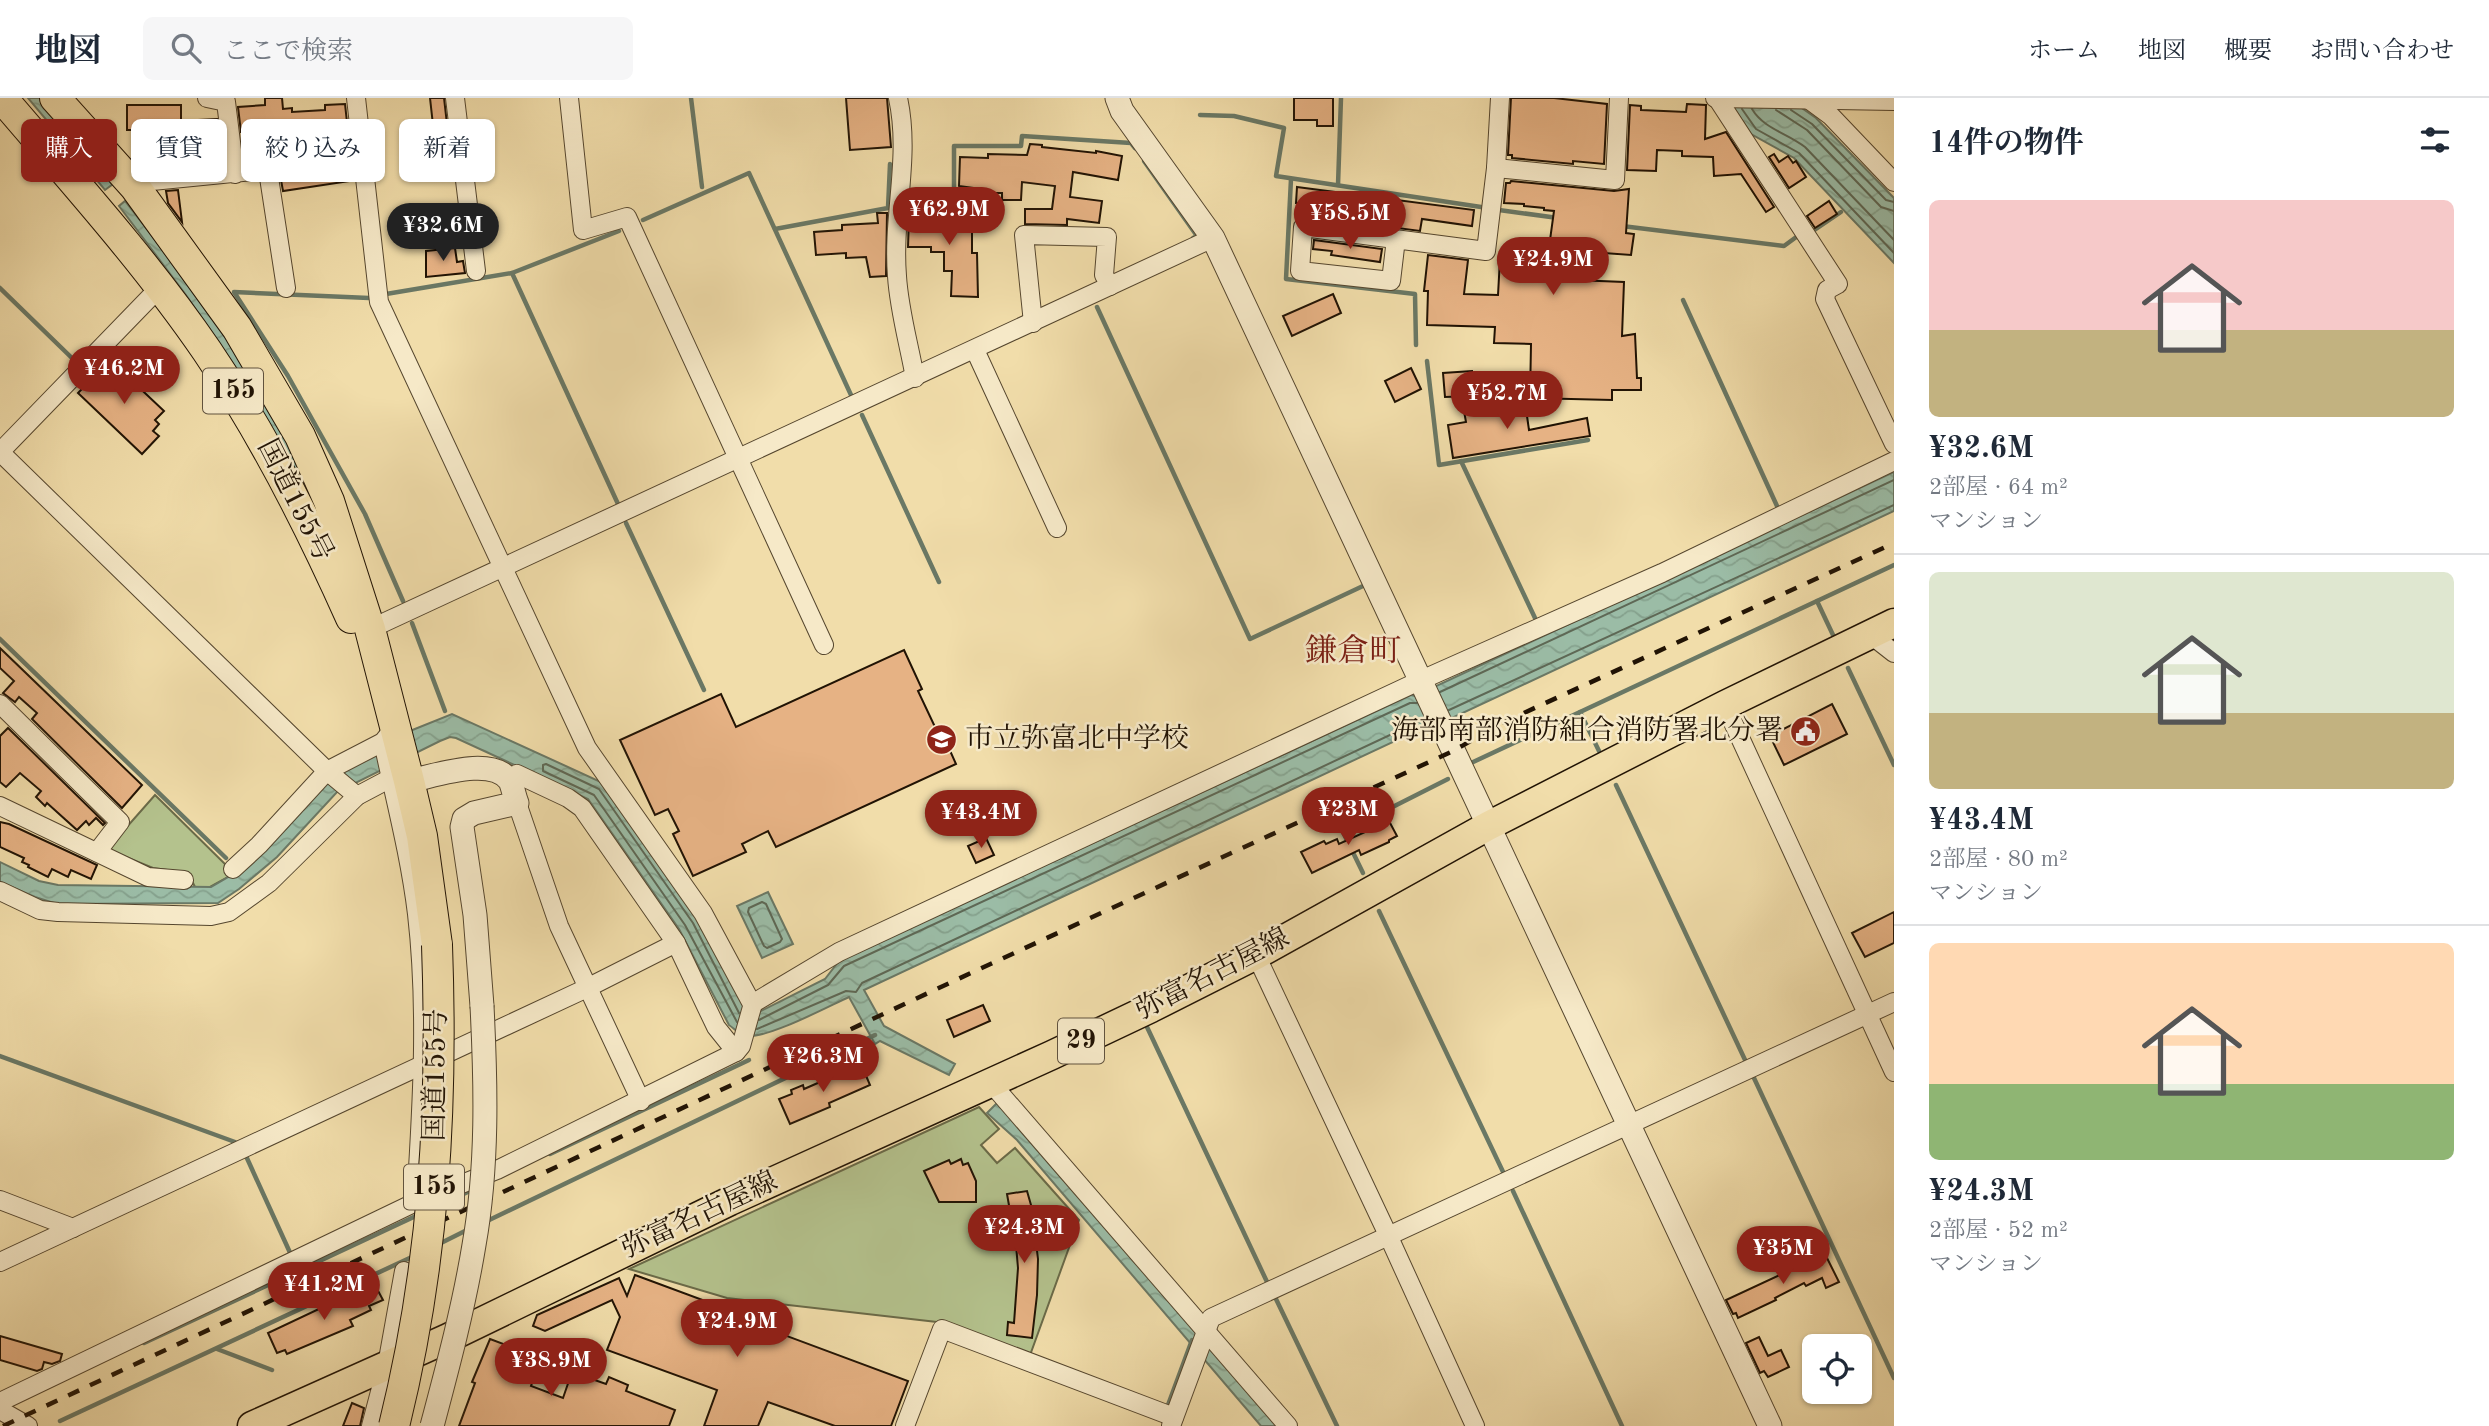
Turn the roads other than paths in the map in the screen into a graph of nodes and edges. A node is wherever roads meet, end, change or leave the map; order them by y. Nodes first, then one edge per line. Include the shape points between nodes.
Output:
1 (2, 98) edge
2 (55, 98) edge
3 (207, 98) edge
4 (356, 98) edge
5 (456, 98) edge
6 (569, 98) edge
7 (898, 98) edge
8 (1117, 98) edge
9 (1500, 98) edge
10 (1619, 98) edge
11 (1719, 98) edge
12 (1788, 98) edge
13 (1808, 99) edge
14 (1894, 101) edge
15 (358, 119) edge
16 (1496, 168) junction
17 (241, 173) edge
18 (235, 174) junction
19 (1894, 181) edge
20 (270, 182) edge
21 (366, 182) edge
22 (135, 187) junction
23 (1213, 238) junction
24 (1396, 239) junction
25 (476, 271) dead end
26 (1110, 286) junction
27 (159, 288) junction
28 (286, 288) dead end
29 (1033, 323) junction
30 (975, 350) junction
31 (915, 377) junction
32 (1894, 444) edge
33 (0, 452) edge
34 (739, 458) junction
35 (1894, 461) edge
36 (1057, 528) dead end
37 (503, 567) junction
38 (370, 629) junction
39 (1882, 629) edge
40 (824, 645) dead end
41 (1894, 653) edge
42 (1422, 686) junction
43 (0, 704) edge
44 (1725, 705) junction
45 (392, 734) junction
46 (327, 771) junction
47 (402, 775) junction
48 (513, 792) junction
49 (357, 796) junction
50 (0, 806) edge
51 (1488, 826) junction
52 (97, 852) junction
53 (233, 869) dead end
54 (184, 880) dead end
55 (0, 891) edge
56 (676, 943) junction
57 (1256, 955) junction
58 (587, 988) junction
59 (1894, 1002) edge
60 (752, 1006) junction
61 (1866, 1015) junction
62 (739, 1046) junction
63 (424, 1063) junction
64 (1894, 1072) edge
65 (991, 1083) junction
66 (641, 1101) junction
67 (1629, 1123) junction
68 (0, 1200) edge
69 (416, 1202) junction
70 (73, 1227) junction
71 (1388, 1235) junction
72 (0, 1262) edge
73 (404, 1271) dead end
74 (1206, 1333) junction
75 (387, 1365) junction
76 (0, 1402) edge
77 (0, 1410) edge
78 (1172, 1422) edge
79 (28, 1426) edge
80 (252, 1426) edge
81 (371, 1426) edge
82 (394, 1426) edge
83 (432, 1426) edge
84 (905, 1426) edge
85 (1288, 1426) edge
86 (1475, 1426) edge
87 (1770, 1426) edge

1 - 27 highway, 国道155号 / 155
2 - 22 highway, 国道155号 / 155
3 - 18 street via 226,102
4 - 15 street
5 - 25 street
6 - 34 street via 583,230 627,217
7 - 31 street via 904,154 897,276
8 - 23 street
9 - 16 street
10 - 16 street via 1615,180
11 - 12 street
11 - 32 street via 1838,284 1827,290 1825,299
12 - 13 street
13 - 14 street
13 - 19 street via 1831,116
16 - 24 street via 1486,251
17 - 18 street
18 - 22 street via 152,181
20 - 28 street
21 - 37 street via 380,302
22 - 38 highway, 国道155号 / 155 via 237,328 300,436 329,501
23 - 26 street
23 - 42 street
24 - 24 street via 1303,227 1300,271 1391,281
26 - 29 street
26 - 29 street via 1104,275 1107,237 1024,235
27 - 33 street
27 - 45 highway, 国道155号 / 155 via 206,349 260,433 334,581
29 - 30 street
30 - 31 street
30 - 36 street
31 - 34 street
33 - 46 street
34 - 37 street
34 - 40 street
35 - 42 street
37 - 38 street
37 - 60 street via 587,748 703,913
38 - 45 highway, 国道155号 / 155
39 - 41 street
39 - 44 main road, 弥富名古屋線 / 29
42 - 51 street
42 - 60 street via 839,952
43 - 52 street via 120,822
44 - 51 main road, 弥富名古屋線 / 29
44 - 61 street
45 - 46 street
45 - 47 highway, 国道155号 / 155
46 - 49 street
46 - 53 street
47 - 48 street via 488,768 499,772
47 - 49 street
47 - 63 street via 417,915
47 - 82 highway, 国道155号 / 155, bridge via 422,836 437,945 440,1033 436,1162 425,1271
48 - 56 street via 517,774 582,808
48 - 58 street via 559,926
48 - 83 street, bridge via 464,819 462,827 482,1006 483,1160 475,1242
49 - 55 street via 269,883 229,912 211,916 58,912 40,910
50 - 52 street
51 - 57 main road, 弥富名古屋線 / 29
51 - 67 street
52 - 54 street via 148,877
56 - 58 street
56 - 62 street via 716,1027
57 - 65 main road, 弥富名古屋線 / 29
57 - 71 street
58 - 63 street
58 - 66 street
59 - 61 street
60 - 62 street
61 - 64 street
61 - 67 street
62 - 66 street
63 - 69 street
63 - 70 street
65 - 74 street
65 - 75 main road, 弥富名古屋線 / 29
66 - 69 street via 497,1170
67 - 71 street
67 - 87 street
68 - 70 street
69 - 76 street
70 - 72 street
71 - 74 street via 1211,1318
71 - 86 street
73 - 75 street
74 - 78 street
74 - 85 street
75 - 80 main road, 弥富名古屋線 / 29
75 - 81 street
77 - 79 street
78 - 84 street via 942,1329

